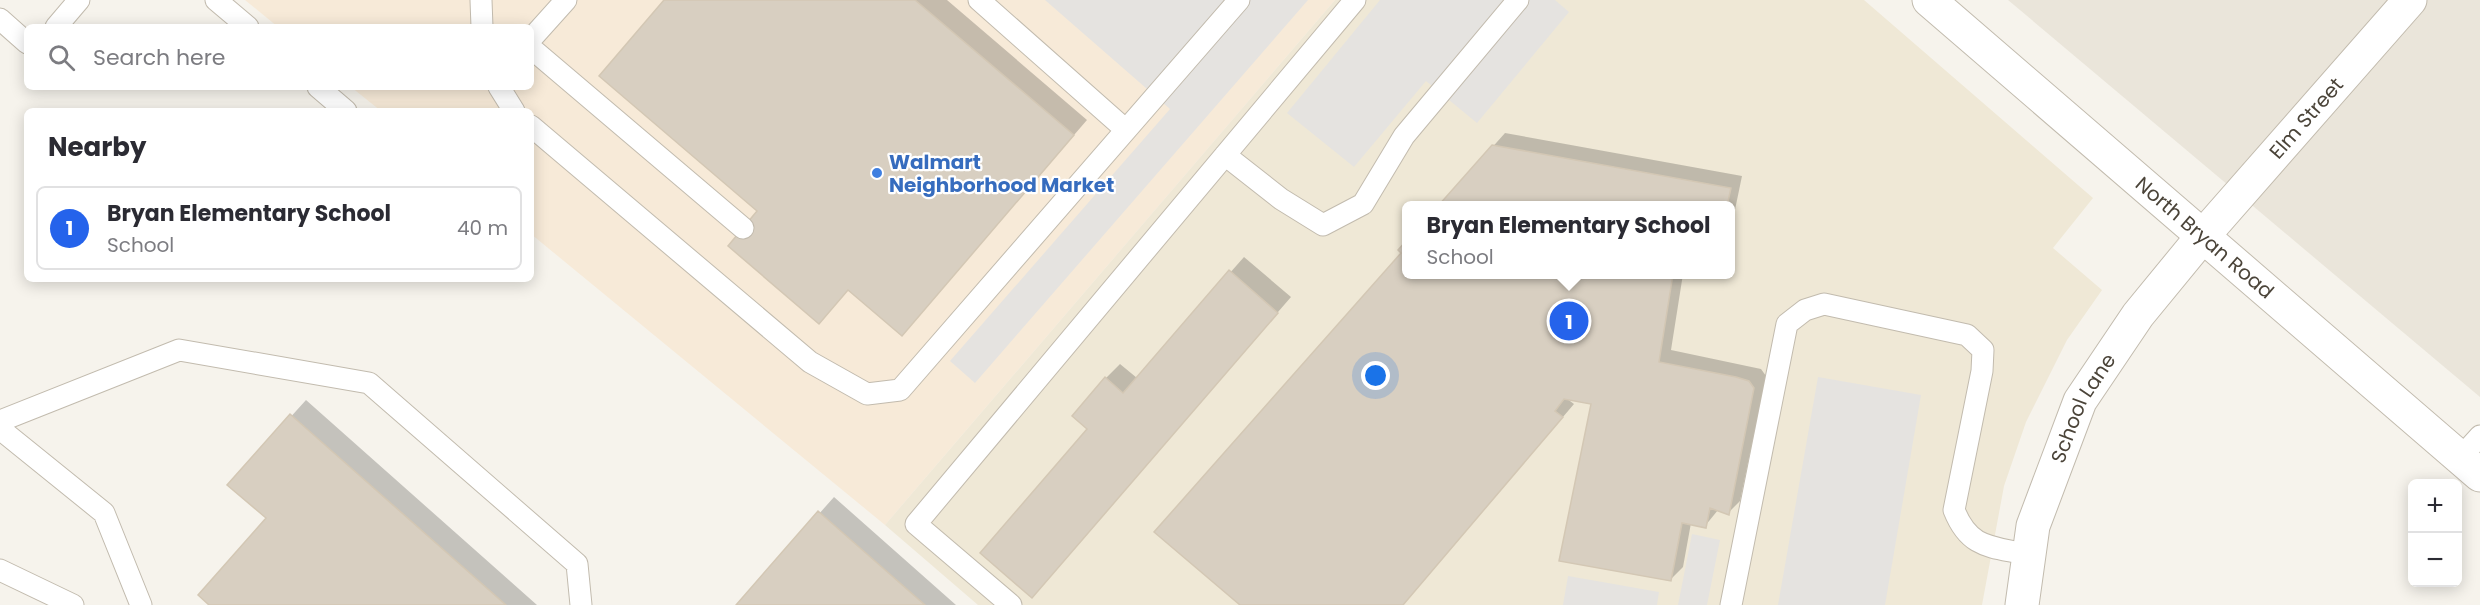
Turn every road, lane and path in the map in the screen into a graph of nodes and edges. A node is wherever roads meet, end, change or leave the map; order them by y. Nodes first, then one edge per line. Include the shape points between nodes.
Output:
1 (79, 0) edge
2 (216, 0) edge
3 (481, 0) edge
4 (566, 0) edge
5 (979, 0) edge
6 (1239, 0) edge
7 (1355, 0) edge
8 (1518, 0) edge
9 (1929, 0) edge
10 (2410, 0) edge
11 (0, 20) edge
12 (59, 24) edge
13 (244, 24) edge
14 (482, 24) edge
15 (534, 36) edge
16 (24, 40) edge
17 (534, 51) edge
18 (322, 90) edge
19 (501, 90) edge
20 (342, 108) edge
21 (512, 108) edge
22 (534, 129) edge
23 (1126, 130) junction
24 (1225, 155) junction
25 (743, 228) dead end
26 (2202, 237) junction
27 (0, 421) edge
28 (0, 429) edge
29 (2473, 456) edge
30 (2029, 555) junction
31 (0, 570) edge
32 (73, 605) edge
33 (141, 605) edge
34 (580, 605) edge
35 (1011, 605) edge
36 (1731, 605) edge
37 (2022, 605) edge

1 - 12 lane
2 - 13 lane
3 - 14 lane
4 - 15 lane
5 - 23 lane
6 - 23 lane
7 - 24 lane
8 - 24 lane via 1404,136 1363,204 1323,225 1281,199
9 - 26 street, North Bryan Road
10 - 26 street, Elm Street
11 - 16 lane
17 - 25 lane
18 - 20 lane
19 - 21 lane
22 - 23 lane via 810,362 867,394 900,390
24 - 35 lane via 916,524
26 - 29 street, North Bryan Road
26 - 30 street, School Lane via 2138,315 2080,401 2033,526
27 - 34 lane via 179,350 369,383 577,564
28 - 33 lane via 104,513
30 - 36 lane via 1979,543 1962,529 1954,510 1983,350 1967,335 1824,304 1804,310 1786,324
30 - 37 street, School Lane
31 - 32 lane

